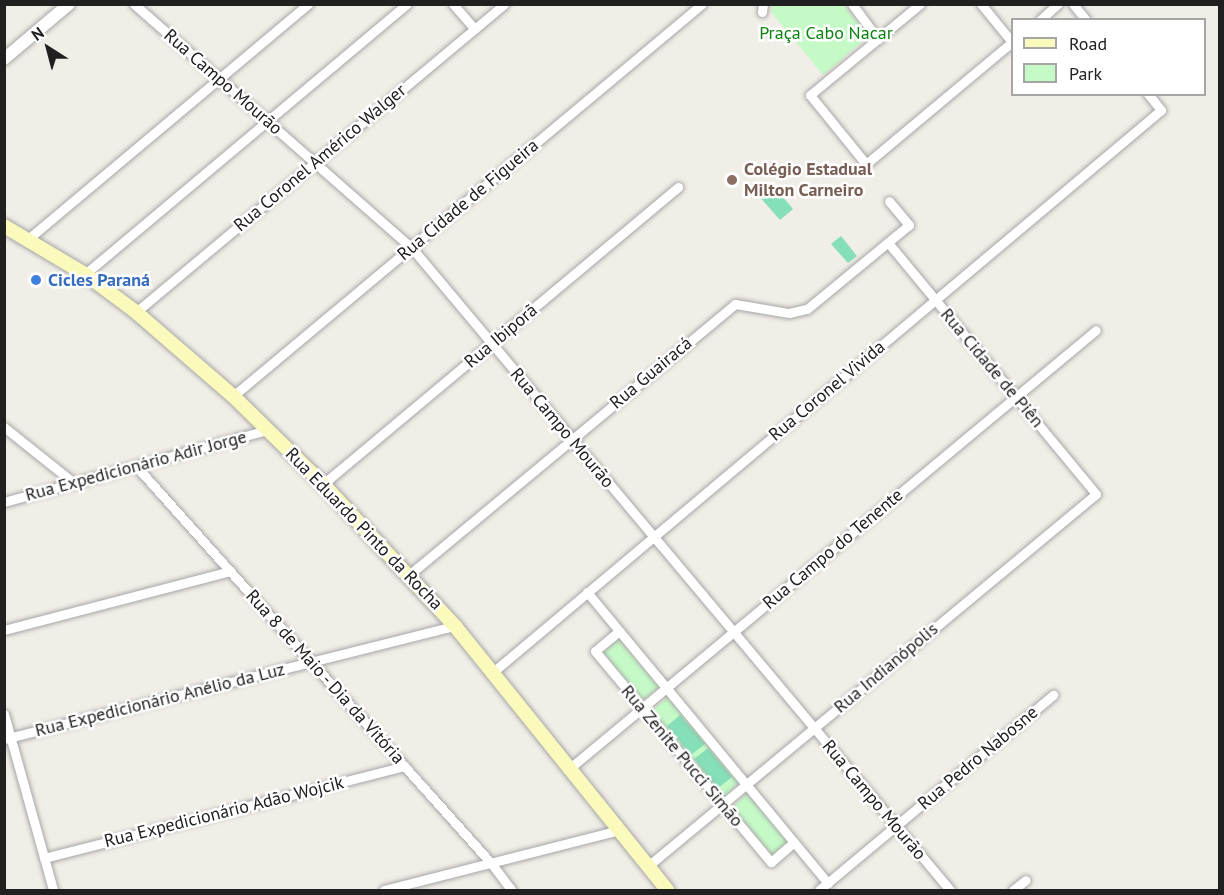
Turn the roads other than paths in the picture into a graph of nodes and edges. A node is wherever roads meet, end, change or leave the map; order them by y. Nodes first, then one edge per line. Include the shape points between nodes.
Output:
1 (69, 4) edge
2 (134, 4) edge
3 (308, 4) edge
4 (407, 4) edge
5 (453, 4) edge
6 (504, 4) edge
7 (702, 4) edge
8 (852, 4) edge
9 (920, 4) edge
10 (981, 4) edge
11 (1058, 4) edge
12 (1073, 4) edge
13 (1042, 18) edge
14 (1084, 18) edge
15 (474, 29) junction
16 (878, 39) junction
17 (1011, 41) edge
18 (1011, 43) edge
19 (4, 58) edge
20 (219, 79) junction
21 (1150, 96) edge
22 (267, 121) junction
23 (315, 163) junction
24 (678, 187) dead end
25 (889, 201) dead end
26 (4, 226) edge
27 (28, 239) junction
28 (888, 243) junction
29 (411, 247) junction
30 (85, 274) junction
31 (935, 300) junction
32 (136, 312) junction
33 (1095, 330) dead end
34 (492, 343) junction
35 (233, 396) junction
36 (1015, 397) junction
37 (4, 427) edge
38 (268, 430) junction
39 (572, 439) junction
40 (136, 466) junction
41 (74, 483) junction
42 (323, 484) junction
43 (1096, 494) joint
44 (4, 502) edge
45 (654, 536) junction
46 (230, 571) junction
47 (410, 574) junction
48 (587, 592) junction
49 (455, 626) junction
50 (4, 630) edge
51 (619, 631) junction
52 (733, 632) junction
53 (311, 662) junction
54 (493, 672) junction
55 (666, 688) junction
56 (1053, 695) dead end
57 (642, 708) junction
58 (4, 714) edge
59 (814, 728) junction
60 (8, 738) edge
61 (404, 766) junction
62 (570, 768) junction
63 (746, 784) junction
64 (723, 804) junction
65 (896, 826) junction
66 (619, 830) junction
67 (794, 842) junction
68 (44, 858) junction
69 (491, 863) junction
70 (648, 866) junction
71 (1026, 880) dead end
72 (828, 883) junction
73 (411, 887) edge
74 (53, 891) edge
75 (384, 891) edge
76 (511, 891) edge
77 (667, 891) edge
78 (819, 891) edge
79 (950, 891) edge
80 (1013, 891) edge

1 - 19 street
2 - 20 street, Rua Campo Mourão
3 - 20 street
4 - 22 street
5 - 15 street
6 - 15 street, Rua Coronel Américo Walger
7 - 29 street, Rua Cidade de Figueira
8 - 16 street
9 - 16 street
10 - 17 street
11 - 13 street
12 - 14 street
15 - 23 street, Rua Coronel Américo Walger
16 - 18 street via 810,96 866,164
20 - 22 street, Rua Campo Mourão
20 - 27 street
21 - 31 street, Rua Coronel Vivida via 1161,110
22 - 23 street, Rua Campo Mourão
22 - 30 street
23 - 29 street, Rua Campo Mourão
23 - 32 street, Rua Coronel Américo Walger
24 - 34 street, Rua Ibiporã
25 - 28 street, Rua Guairacá via 909,225
26 - 27 main road, Rua Eduardo Pinto da Rocha
27 - 30 main road, Rua Eduardo Pinto da Rocha
28 - 31 street, Rua Cidade de Piên
28 - 39 street, Rua Guairacá via 802,311 778,312 735,304
29 - 34 street, Rua Campo Mourão
29 - 35 street, Rua Cidade de Figueira
30 - 32 main road, Rua Eduardo Pinto da Rocha
31 - 36 street, Rua Cidade de Piên
31 - 45 street, Rua Coronel Vivida
32 - 35 main road, Rua Eduardo Pinto da Rocha
33 - 36 street, Rua Campo do Tenente
34 - 39 street, Rua Campo Mourão
34 - 42 street, Rua Ibiporã
35 - 38 main road, Rua Eduardo Pinto da Rocha
36 - 43 street, Rua Cidade de Piên
36 - 52 street, Rua Campo do Tenente
37 - 41 street
38 - 40 street, Rua Expedicionário Adir Jorge
38 - 42 main road, Rua Eduardo Pinto da Rocha
39 - 45 street, Rua Campo Mourão
39 - 47 street, Rua Guairacá
40 - 41 street, Rua Expedicionário Adir Jorge
40 - 46 street, Rua 8 de Maio - Dia da Vitória
41 - 44 street, Rua Expedicionário Adir Jorge
42 - 47 main road, Rua Eduardo Pinto da Rocha
43 - 59 street, Rua Indianópolis
45 - 48 street, Rua Coronel Vivida
45 - 52 street, Rua Campo Mourão
46 - 50 street
46 - 53 street, Rua 8 de Maio - Dia da Vitória
47 - 49 main road, Rua Eduardo Pinto da Rocha
48 - 51 street, Rua Zenite Pucci Simão
48 - 54 street, Rua Coronel Vivida
49 - 53 street, Rua Expedicionário Anélio da Luz
49 - 54 main road, Rua Eduardo Pinto da Rocha
51 - 55 street, Rua Zenite Pucci Simão
51 - 57 street, Rua Zenite Pucci Simão via 595,651
52 - 55 street, Rua Campo do Tenente
52 - 59 street, Rua Campo Mourão
53 - 60 street, Rua Expedicionário Anélio da Luz
53 - 61 street, Rua 8 de Maio - Dia da Vitória
54 - 62 main road, Rua Eduardo Pinto da Rocha
55 - 57 street, Rua Campo do Tenente
55 - 63 street, Rua Zenite Pucci Simão
56 - 65 street, Rua Pedro Nabosne
57 - 62 street, Rua Campo do Tenente
57 - 64 street, Rua Zenite Pucci Simão
58 - 60 street
59 - 63 street, Rua Indianópolis
59 - 65 street, Rua Campo Mourão
60 - 68 street
61 - 68 street, Rua Expedicionário Adão Wojcik
61 - 69 street, Rua 8 de Maio - Dia da Vitória
62 - 66 main road, Rua Eduardo Pinto da Rocha
63 - 64 street, Rua Indianópolis
63 - 67 street, Rua Zenite Pucci Simão
64 - 67 street, Rua Zenite Pucci Simão via 771,862
64 - 70 street, Rua Indianópolis
65 - 72 street, Rua Pedro Nabosne
65 - 79 street, Rua Campo Mourão
66 - 69 street
66 - 70 main road, Rua Eduardo Pinto da Rocha
67 - 72 street, Rua Zenite Pucci Simão
68 - 74 street
69 - 73 street
69 - 76 street, Rua 8 de Maio - Dia da Vitória
70 - 77 main road, Rua Eduardo Pinto da Rocha
71 - 80 street
72 - 78 street, Rua Pedro Nabosne
73 - 75 street

